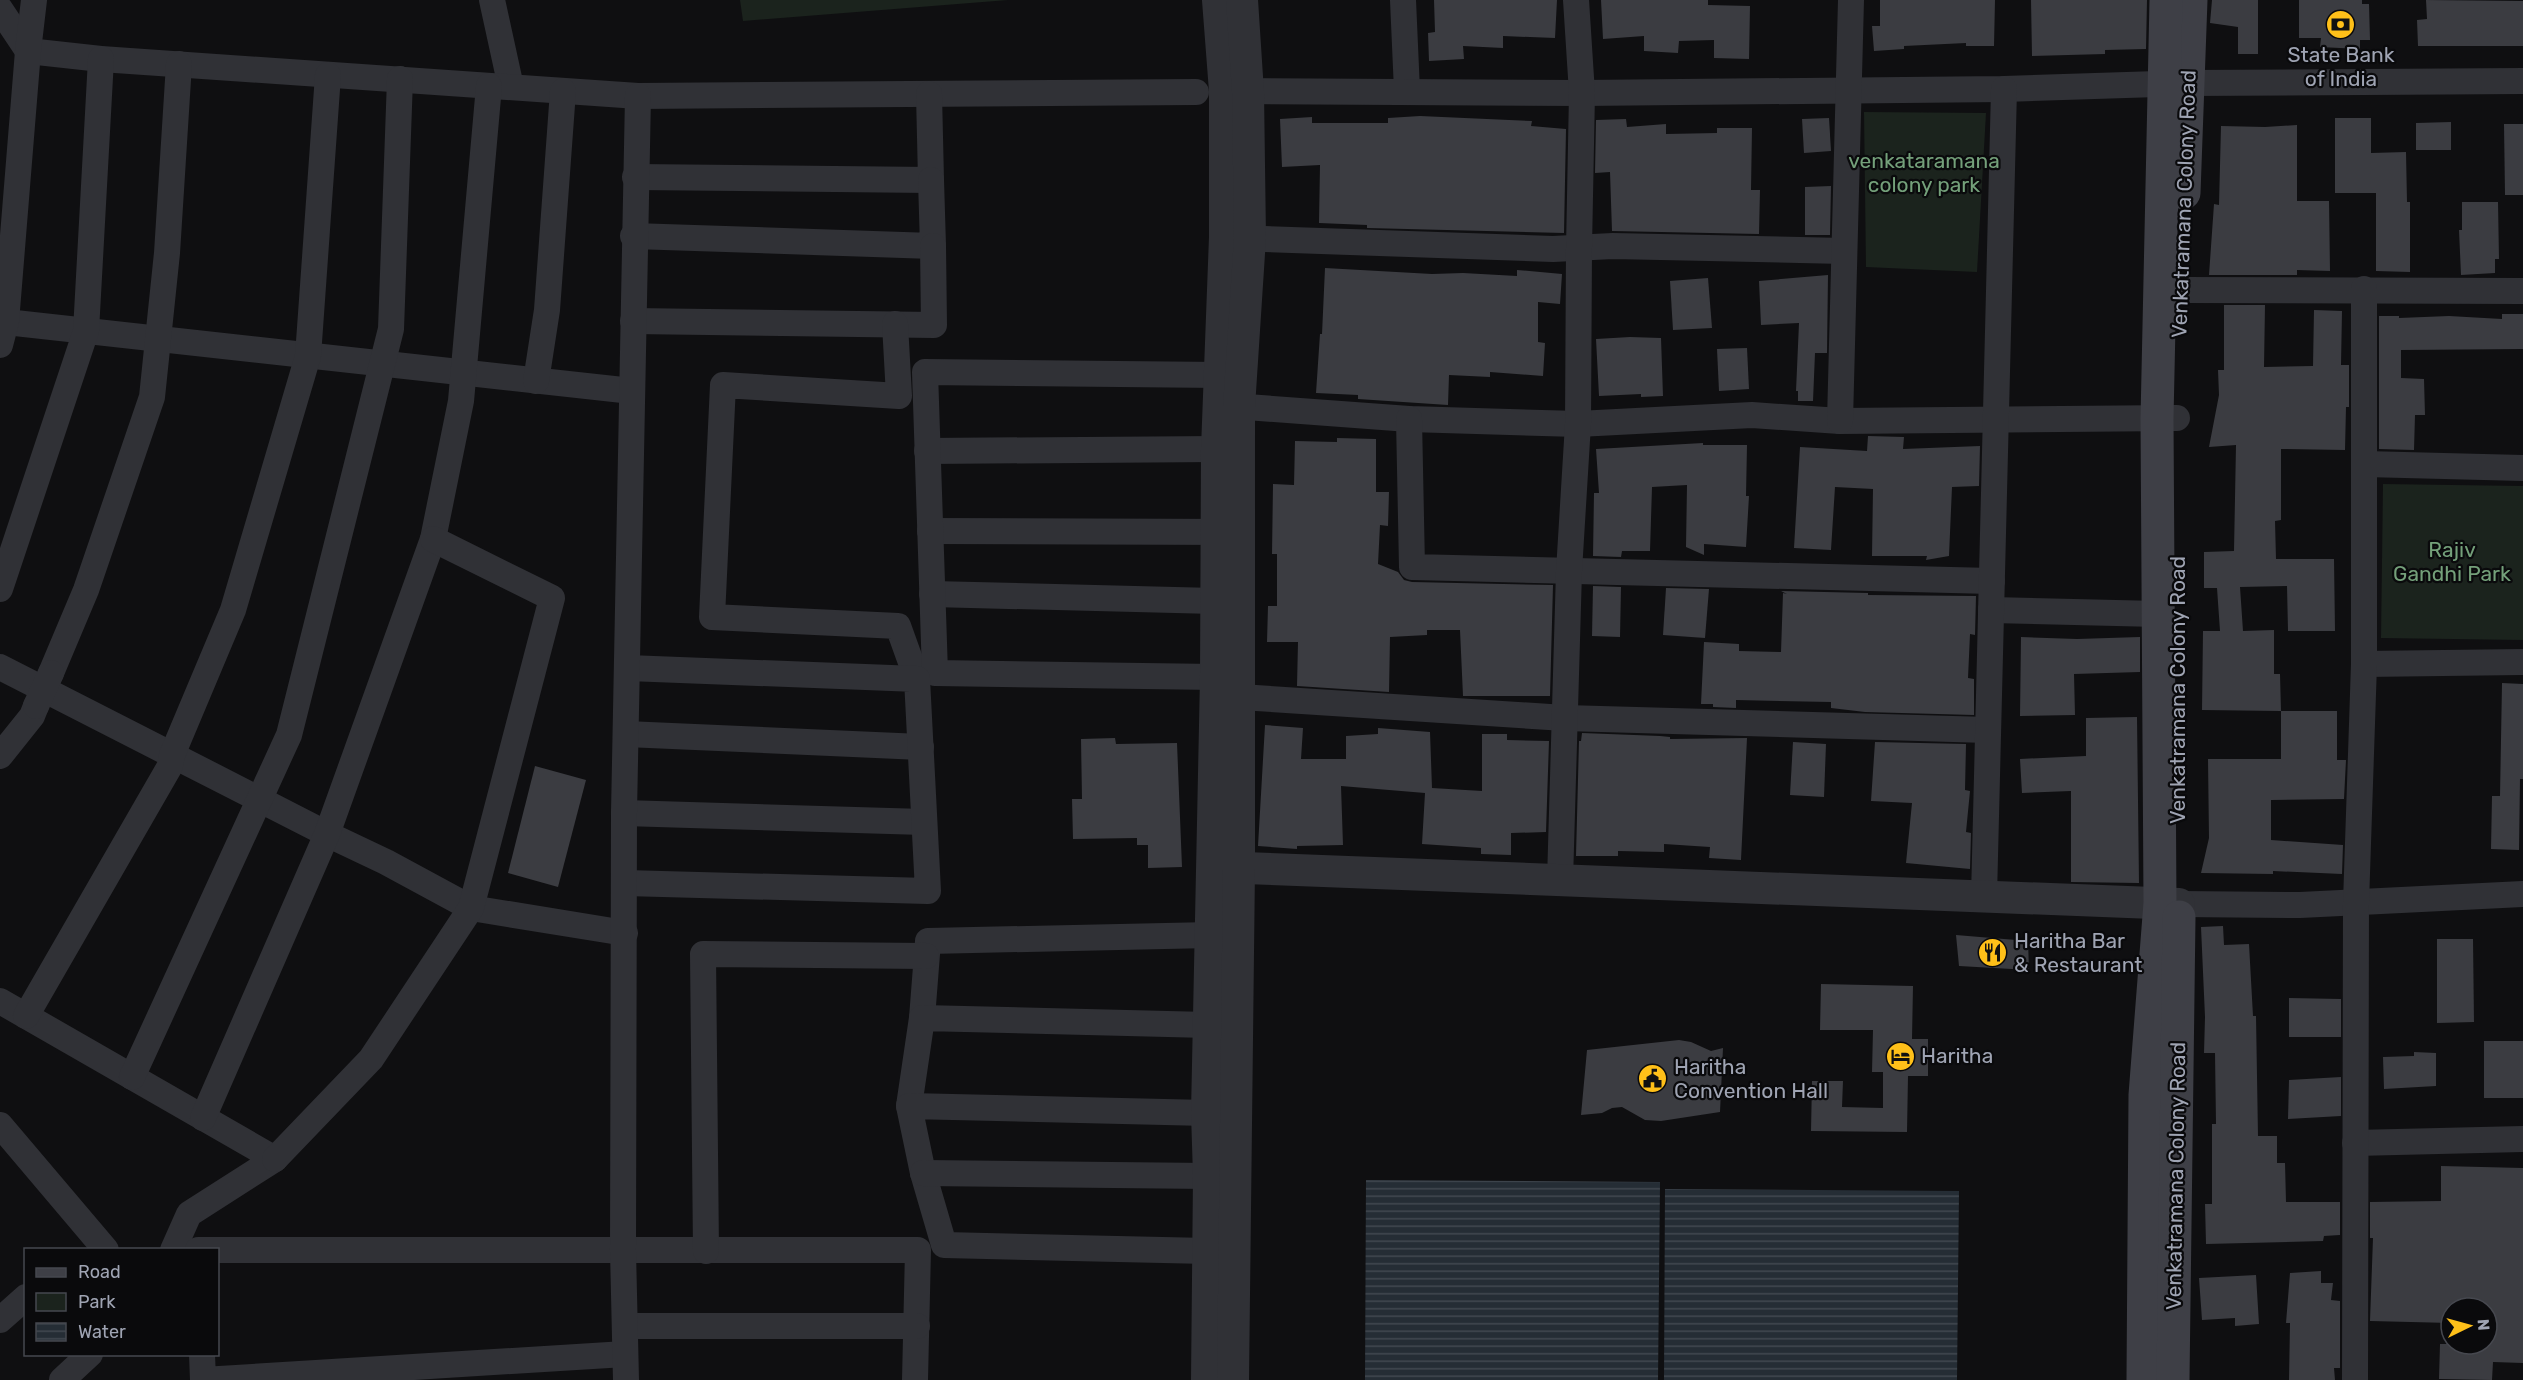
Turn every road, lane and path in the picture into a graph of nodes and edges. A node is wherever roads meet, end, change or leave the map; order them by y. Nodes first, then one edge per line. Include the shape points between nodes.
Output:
1 (34, 0) edge
2 (492, 0) edge
3 (1218, 0) edge
4 (1242, 0) edge
5 (1403, 0) edge
6 (1576, 0) edge
7 (1851, 0) edge
8 (2166, 0) edge
9 (2191, 0) edge
10 (0, 9) edge
11 (1233, 50) junction
12 (28, 51) junction
13 (101, 59) junction
14 (179, 64) junction
15 (327, 75) junction
16 (400, 80) junction
17 (2523, 81) edge
18 (2176, 83) junction
19 (500, 86) junction
20 (2004, 89) junction
21 (1849, 90) junction
22 (563, 91) junction
23 (1407, 91) junction
24 (1223, 92) junction
25 (1582, 93) junction
26 (928, 94) junction
27 (638, 96) junction
28 (635, 177) junction
29 (931, 180) junction
30 (633, 236) junction
31 (1238, 238) junction
32 (933, 246) junction
33 (1579, 248) junction
34 (1844, 251) junction
35 (2364, 289) junction
36 (2181, 290) junction
37 (2523, 291) edge
38 (633, 321) junction
39 (896, 324) junction
40 (86, 331) junction
41 (3, 334) edge
42 (158, 339) junction
43 (308, 356) junction
44 (382, 364) junction
45 (464, 373) junction
46 (536, 381) junction
47 (632, 391) junction
48 (1227, 396) junction
49 (2167, 418) junction
50 (1409, 419) junction
51 (1996, 420) junction
52 (1840, 421) junction
53 (1578, 424) junction
54 (1217, 449) junction
55 (927, 451) junction
56 (2364, 464) junction
57 (2523, 468) edge
58 (930, 531) junction
59 (1227, 532) junction
60 (433, 539) junction
61 (1569, 571) junction
62 (1992, 581) junction
63 (0, 589) edge
64 (932, 594) junction
65 (1215, 601) junction
66 (1991, 610) junction
67 (2158, 614) junction
68 (2523, 662) edge
69 (2364, 664) junction
70 (0, 667) edge
71 (628, 668) junction
72 (1216, 677) junction
73 (917, 679) junction
74 (1240, 697) junction
75 (1565, 718) junction
76 (1988, 730) junction
77 (626, 734) junction
78 (921, 747) junction
79 (172, 755) junction
80 (0, 756) edge
81 (258, 799) junction
82 (624, 813) junction
83 (924, 822) junction
84 (327, 834) junction
85 (1225, 868) junction
86 (1560, 881) junction
87 (625, 884) junction
88 (2523, 894) edge
89 (1984, 897) junction
90 (2169, 903) junction
91 (2356, 903) junction
92 (471, 908) junction
93 (626, 933) junction
94 (1211, 935) junction
95 (926, 956) junction
96 (0, 1001) edge
97 (26, 1016) junction
98 (922, 1018) junction
99 (1208, 1025) junction
100 (132, 1077) junction
101 (909, 1106) junction
102 (1207, 1113) junction
103 (203, 1118) junction
104 (0, 1125) edge
105 (2523, 1139) edge
106 (2355, 1143) junction
107 (275, 1159) junction
108 (923, 1173) junction
109 (1209, 1176) junction
110 (93, 1245) edge
111 (174, 1248) edge
112 (219, 1250) edge
113 (623, 1251) junction
114 (705, 1251) junction
115 (1208, 1251) junction
116 (24, 1299) edge
117 (0, 1320) edge
118 (625, 1326) junction
119 (917, 1326) junction
120 (626, 1354) junction
121 (88, 1356) edge
122 (202, 1356) edge
123 (62, 1380) edge
124 (202, 1380) edge
125 (626, 1380) edge
126 (915, 1380) edge
127 (1207, 1380) edge
128 (1233, 1380) edge
129 (2143, 1380) edge
130 (2173, 1380) edge
131 (2355, 1380) edge

1 - 12 street
2 - 19 street
3 - 11 street
4 - 11 street
5 - 23 street
6 - 25 street
7 - 21 street
8 - 18 main road
9 - 18 main road, Venkatramana Colony Road
10 - 12 street
11 - 24 street
12 - 13 street
12 - 41 street
13 - 14 street
13 - 40 street
14 - 15 street
14 - 42 street
15 - 16 street
15 - 43 street
16 - 19 street
16 - 44 street via 391,329
17 - 18 street
18 - 20 street
18 - 36 main road, Venkatramana Colony Road
18 - 49 main road
19 - 22 street
19 - 45 street
20 - 21 street
20 - 51 street
21 - 25 street
21 - 34 street
22 - 27 street
22 - 46 street via 547,310
23 - 24 street
23 - 25 street
24 - 26 street
24 - 31 street
25 - 33 street
26 - 27 street
26 - 29 street
27 - 28 street
28 - 29 street
28 - 30 street
29 - 32 street
30 - 32 street
30 - 38 street
31 - 33 street
31 - 48 street
32 - 39 street via 934,325
33 - 34 street
33 - 53 street
34 - 52 street
35 - 36 street
35 - 37 street
35 - 56 street
36 - 49 main road, Venkatramana Colony Road
38 - 39 street
38 - 47 street
39 - 73 street via 899,396 723,385 712,617 898,626
40 - 41 street
40 - 42 street
40 - 63 street
42 - 43 street
42 - 80 street, bridge via 152,397 86,590 32,716
43 - 44 street
43 - 79 street via 233,610
44 - 45 street
44 - 81 street via 289,735
45 - 46 street
45 - 60 street
46 - 47 street
47 - 71 street
48 - 50 street
48 - 54 street
48 - 55 street via 925,372
48 - 59 street
49 - 51 street
49 - 67 main road
49 - 90 main road, Venkatramana Colony Road
50 - 53 street
50 - 61 street via 1412,567
51 - 52 street
51 - 62 street
52 - 53 street via 1752,415
53 - 61 street
54 - 55 street
54 - 59 street
55 - 58 street
56 - 57 street
56 - 69 street
58 - 59 street
58 - 64 street
59 - 65 street
59 - 74 street
60 - 84 street
60 - 92 street via 552,598
61 - 62 street
61 - 75 street
62 - 66 street
64 - 65 street
64 - 72 street via 935,673
65 - 72 street
66 - 67 street
66 - 76 street
67 - 90 main road
68 - 69 street
69 - 91 street
70 - 79 street
71 - 73 street
71 - 77 street
72 - 85 street
73 - 78 street
74 - 75 street
74 - 85 street
75 - 76 street
75 - 86 street
76 - 89 street
77 - 78 street
77 - 82 street
78 - 83 street
79 - 81 street
79 - 97 street via 170,766
81 - 84 street
81 - 100 street
82 - 83 street
82 - 87 street
83 - 87 street via 928,891
84 - 92 street
84 - 103 street
85 - 86 street
85 - 94 street
85 - 128 street
86 - 89 street
87 - 93 street
88 - 91 street
89 - 90 street
90 - 91 street
90 - 129 main road via 2145,1095
90 - 130 main road, Venkatramana Colony Road
91 - 106 street
92 - 93 street
92 - 107 street via 371,1059
93 - 113 street
94 - 95 street via 928,941
94 - 99 street
95 - 98 street
95 - 114 street via 703,954
96 - 97 street
97 - 100 street
98 - 99 street
98 - 101 street
99 - 102 street
100 - 103 street
101 - 102 street
101 - 108 street
102 - 109 street
103 - 107 street
104 - 110 street
105 - 106 street
106 - 131 street
107 - 111 street via 189,1214
108 - 109 street
108 - 115 street via 944,1245
109 - 115 street
112 - 113 street
113 - 114 street
113 - 118 street
114 - 119 street via 918,1251
115 - 127 street
116 - 117 street
118 - 119 street
118 - 120 street
119 - 126 street
120 - 124 street
120 - 125 street
121 - 123 street
122 - 124 street

